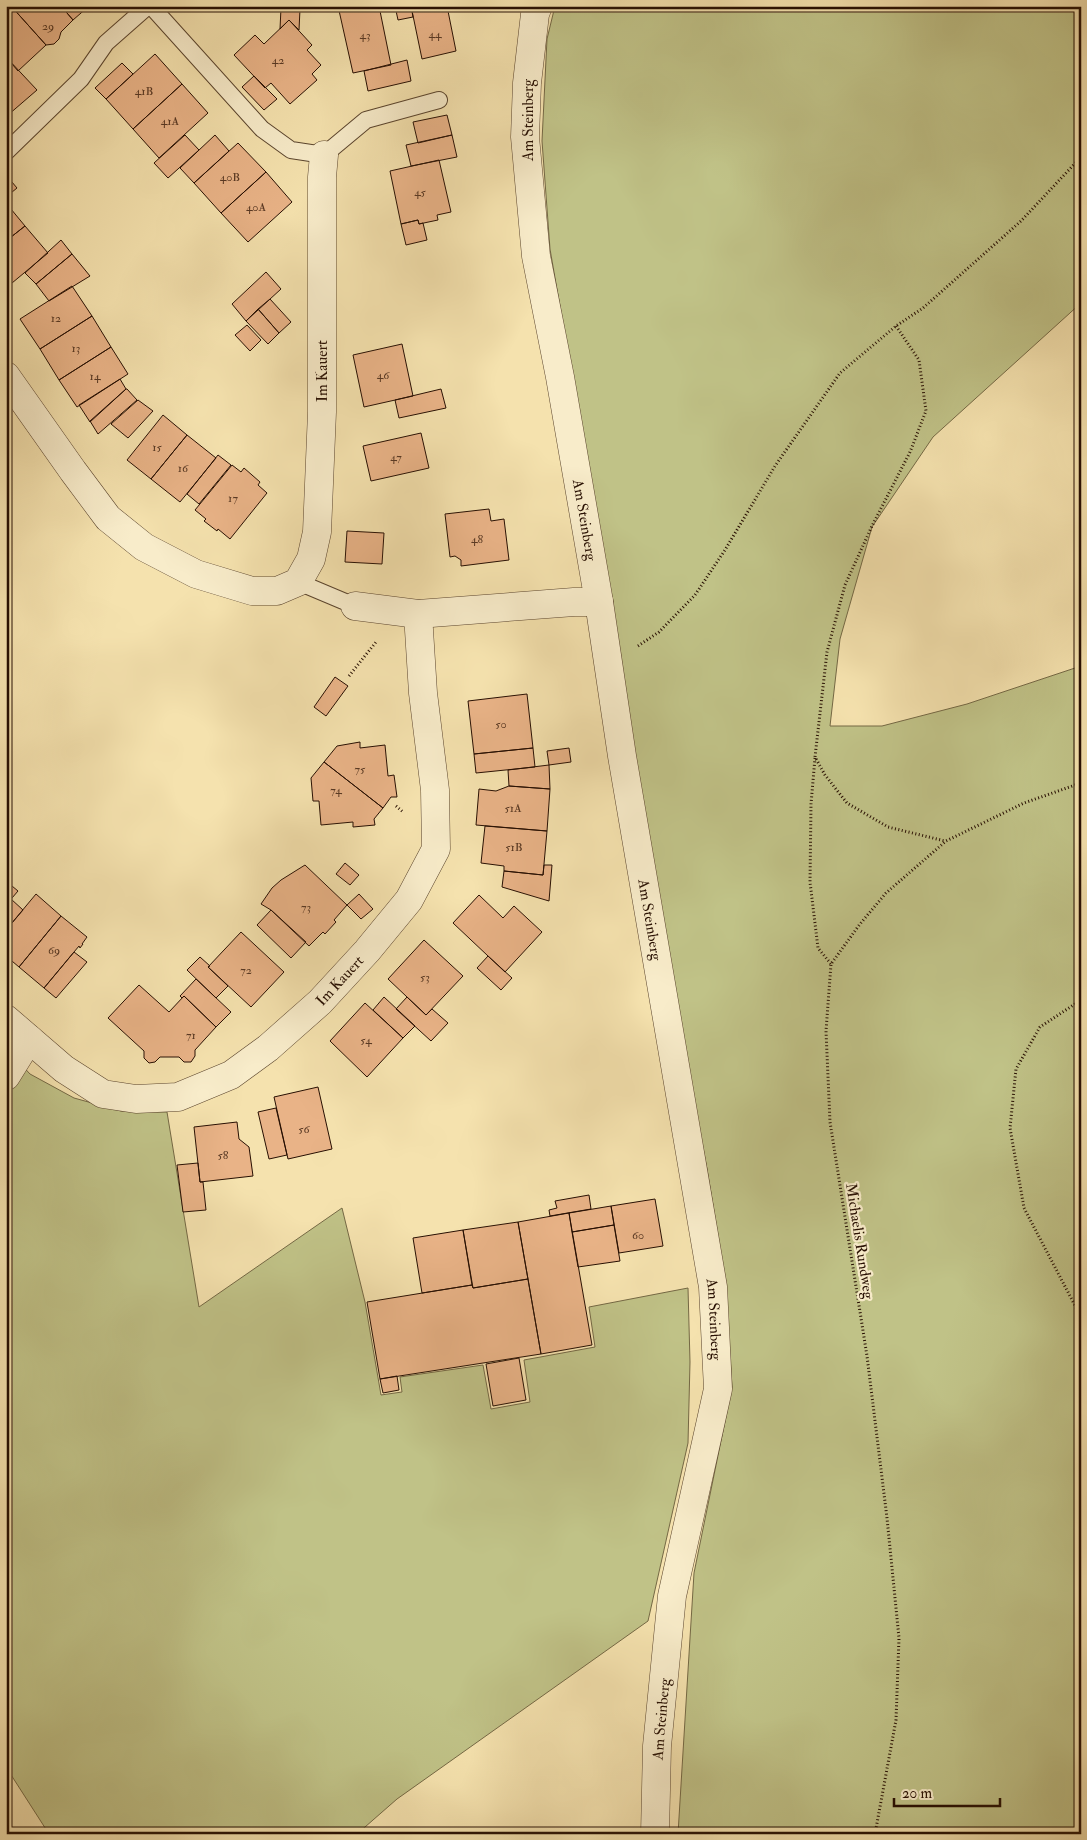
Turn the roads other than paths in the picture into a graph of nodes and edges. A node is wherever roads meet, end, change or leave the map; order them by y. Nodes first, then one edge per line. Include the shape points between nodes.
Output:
1 (150, 6) edge
2 (538, 6) edge
3 (439, 100) dead end
4 (6, 152) edge
5 (324, 155) junction
6 (6, 376) edge
7 (298, 582) junction
8 (599, 602) junction
9 (355, 606) joint
10 (418, 614) junction
11 (6, 1019) edge
12 (29, 1039) junction
13 (6, 1076) edge
14 (655, 1834) edge

1 - 4 lane via 106,44 81,79
1 - 5 lane via 262,129 292,150
2 - 8 street, Am Steinberg via 526,84 526,137 536,256
3 - 5 lane via 366,120
5 - 7 street, Im Kauert via 322,412 317,532 311,560
6 - 7 street via 108,518 144,547 196,574 252,591 277,591
7 - 9 lane
8 - 10 street
8 - 14 street, Am Steinberg via 622,756 713,1288 718,1389 672,1596 657,1746
9 - 10 street
10 - 12 street, Im Kauert via 422,693 435,790 436,849 409,900 336,985 268,1048 231,1075 178,1097 136,1099 103,1094 64,1069
11 - 12 street, Im Kauert
12 - 13 street

